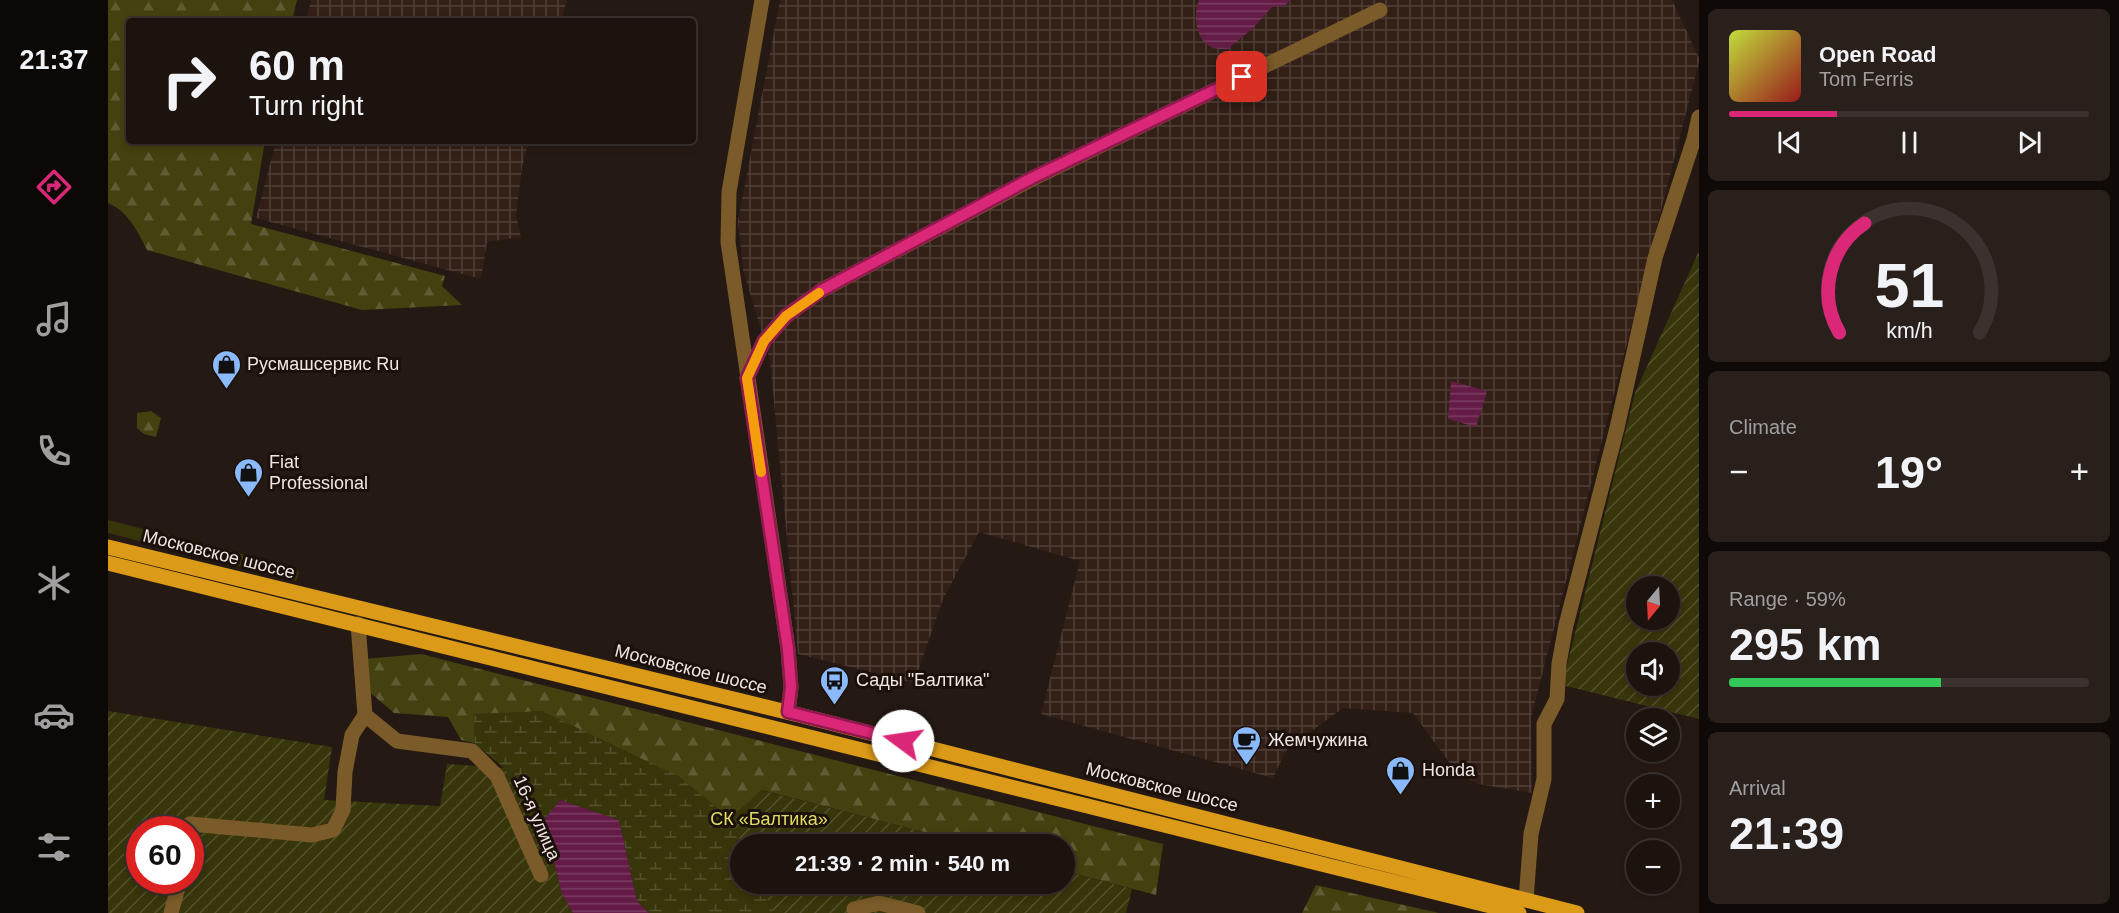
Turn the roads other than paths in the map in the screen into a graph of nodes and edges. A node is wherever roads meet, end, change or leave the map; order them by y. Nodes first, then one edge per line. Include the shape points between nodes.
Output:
1 (762, 0) edge
2 (1380, 10) dead end
3 (1699, 117) edge
4 (747, 378) junction
5 (108, 547) edge
6 (108, 563) edge
7 (358, 624) junction
8 (788, 712) junction
9 (365, 715) junction
10 (784, 729) junction
11 (204, 825) edge
12 (542, 875) dead end
13 (176, 894) edge
14 (1522, 907) edge
15 (854, 909) dead end
16 (171, 913) edge
17 (918, 913) edge
18 (1577, 913) edge

1 - 4 street via 729,192 728,242
2 - 4 street via 1032,178 822,290 786,316 764,341
3 - 14 street via 1655,258 1617,429 1566,625 1557,699 1544,724 1544,779 1531,834
4 - 8 street via 788,649
5 - 8 main road, Московское шоссе
6 - 7 main road, Московское шоссе
7 - 9 street
7 - 10 main road, Московское шоссе
8 - 10 main road
8 - 14 main road, Московское шоссе
9 - 11 street via 352,735 343,810 333,830 312,835
9 - 12 street, 16-я улица via 397,741 472,751 497,776
10 - 14 main road, Московское шоссе
13 - 16 street
14 - 18 main road, Московское шоссе
15 - 17 street via 879,903

